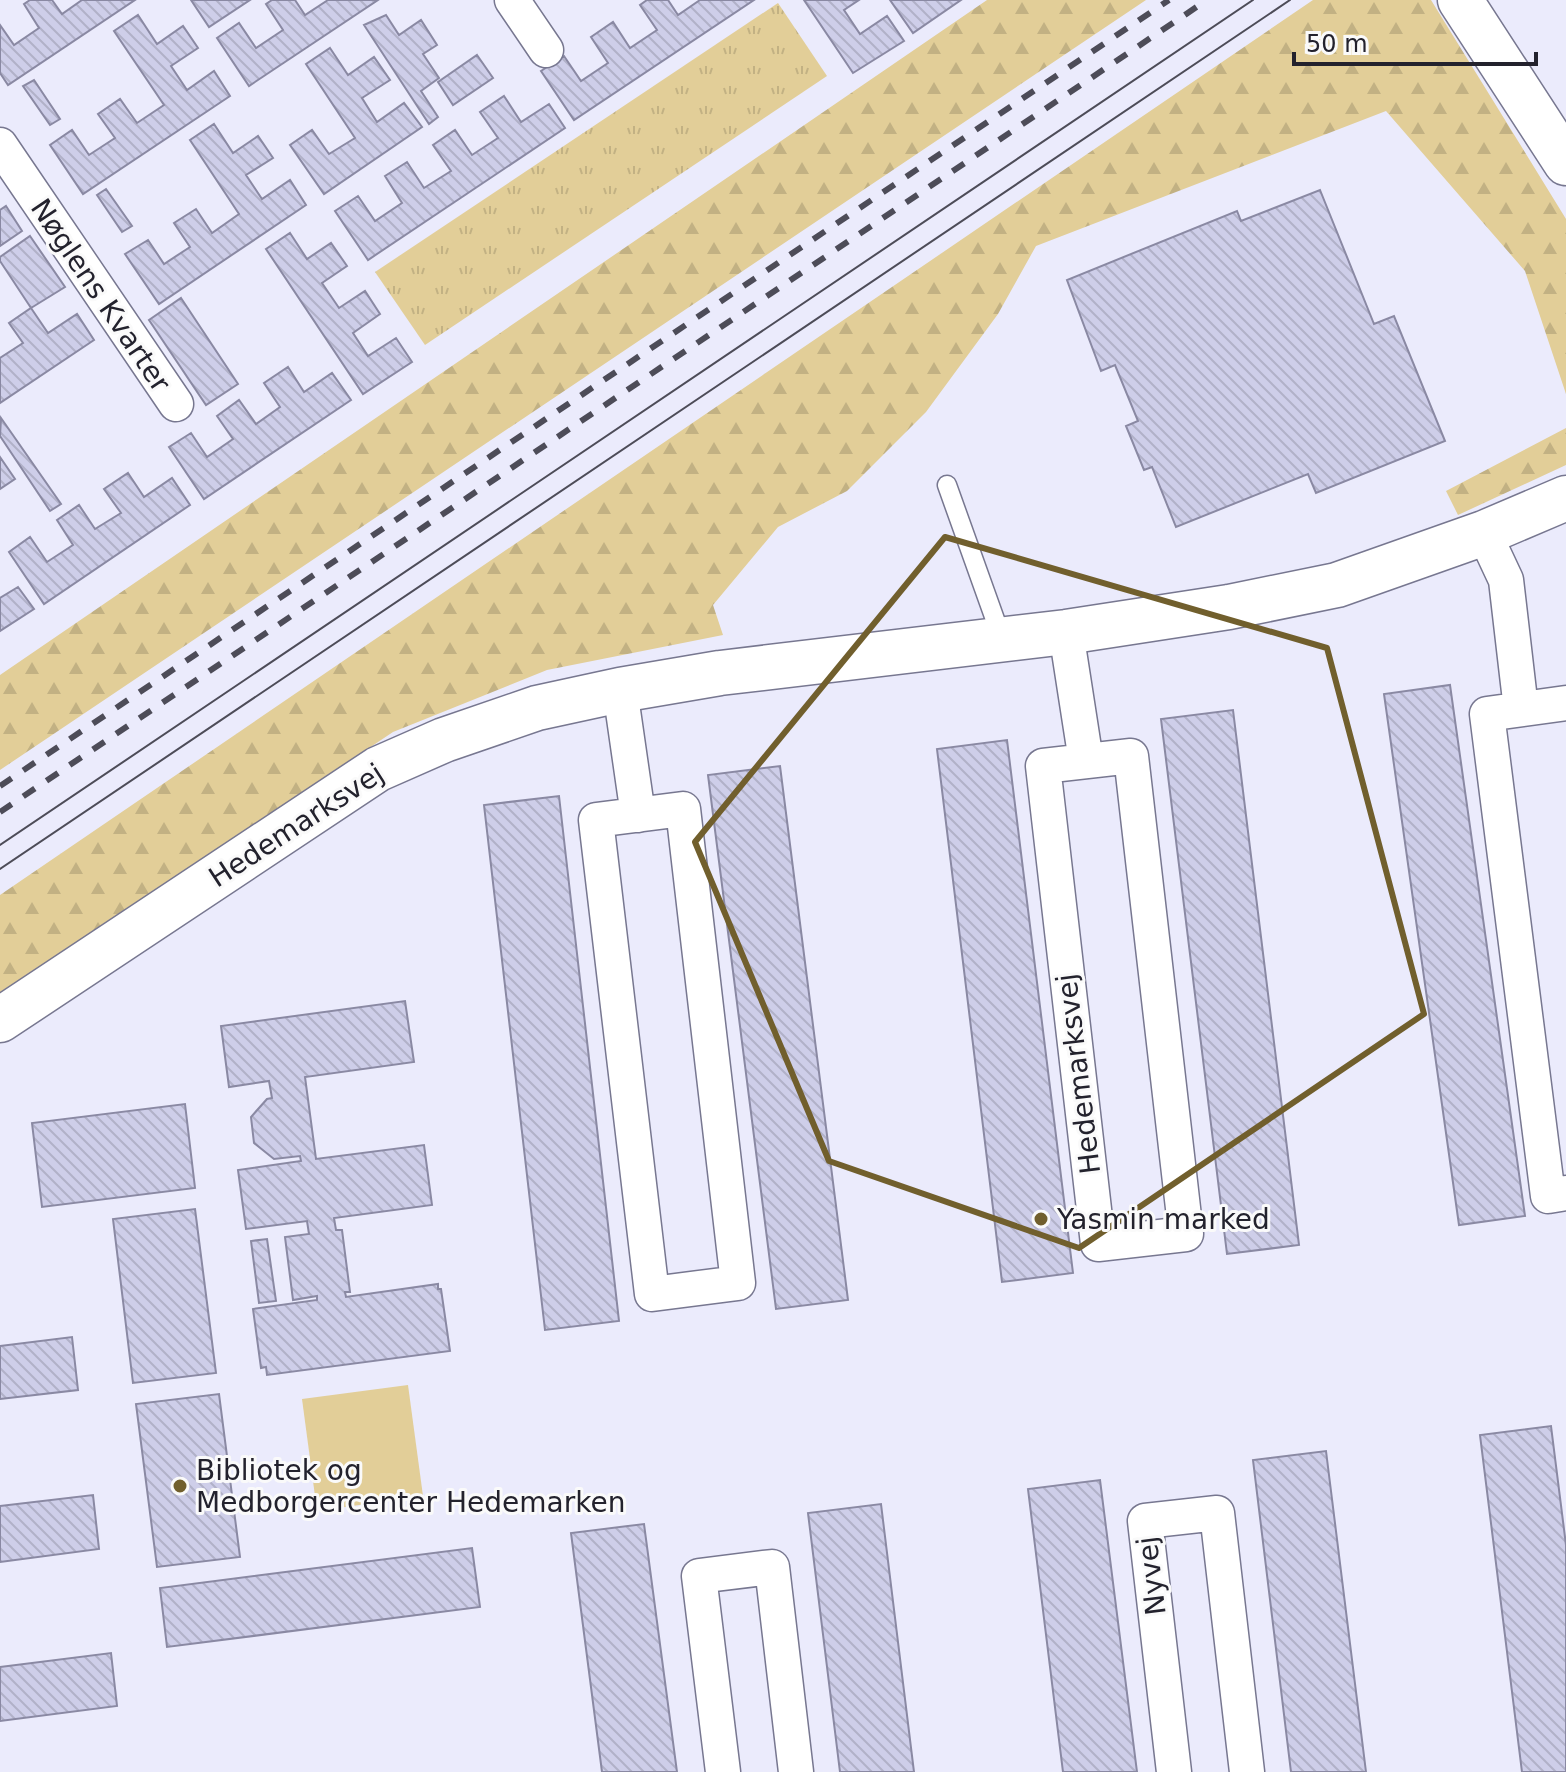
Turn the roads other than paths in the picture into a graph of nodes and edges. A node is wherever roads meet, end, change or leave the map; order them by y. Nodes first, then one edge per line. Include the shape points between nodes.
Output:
1 (512, 0) edge
2 (1460, 0) edge
3 (546, 50) dead end
4 (0, 145) edge
5 (1566, 163) edge
6 (176, 404) dead end
7 (947, 485) dead end
8 (1566, 498) edge
9 (1484, 533) junction
10 (1066, 632) junction
11 (1002, 639) junction
12 (620, 690) junction
13 (1566, 703) edge
14 (1521, 709) junction
15 (1086, 761) junction
16 (638, 815) junction
17 (0, 1020) edge
18 (1566, 1193) edge
19 (723, 1772) edge
20 (796, 1772) edge
21 (1174, 1772) edge
22 (1247, 1772) edge

1 - 3 street
2 - 5 street
4 - 6 street, Nøglens Kvarter
7 - 11 lane
8 - 9 street, Hedemarksvej
9 - 10 street, Hedemarksvej via 1337,585
9 - 14 street via 1506,580
10 - 11 street, Hedemarksvej
10 - 15 street
11 - 12 street, Hedemarksvej
12 - 16 street
12 - 17 street, Hedemarksvej via 537,708 378,769
13 - 14 street
14 - 18 street via 1487,714 1548,1196
15 - 15 street, Hedemarksvej via 1131,756 1186,1234 1098,1244 1043,766
16 - 16 street via 596,820 652,1294 738,1283 683,809
19 - 20 street via 699,1576 772,1567
21 - 22 street, Nyvej via 1145,1521 1217,1513

